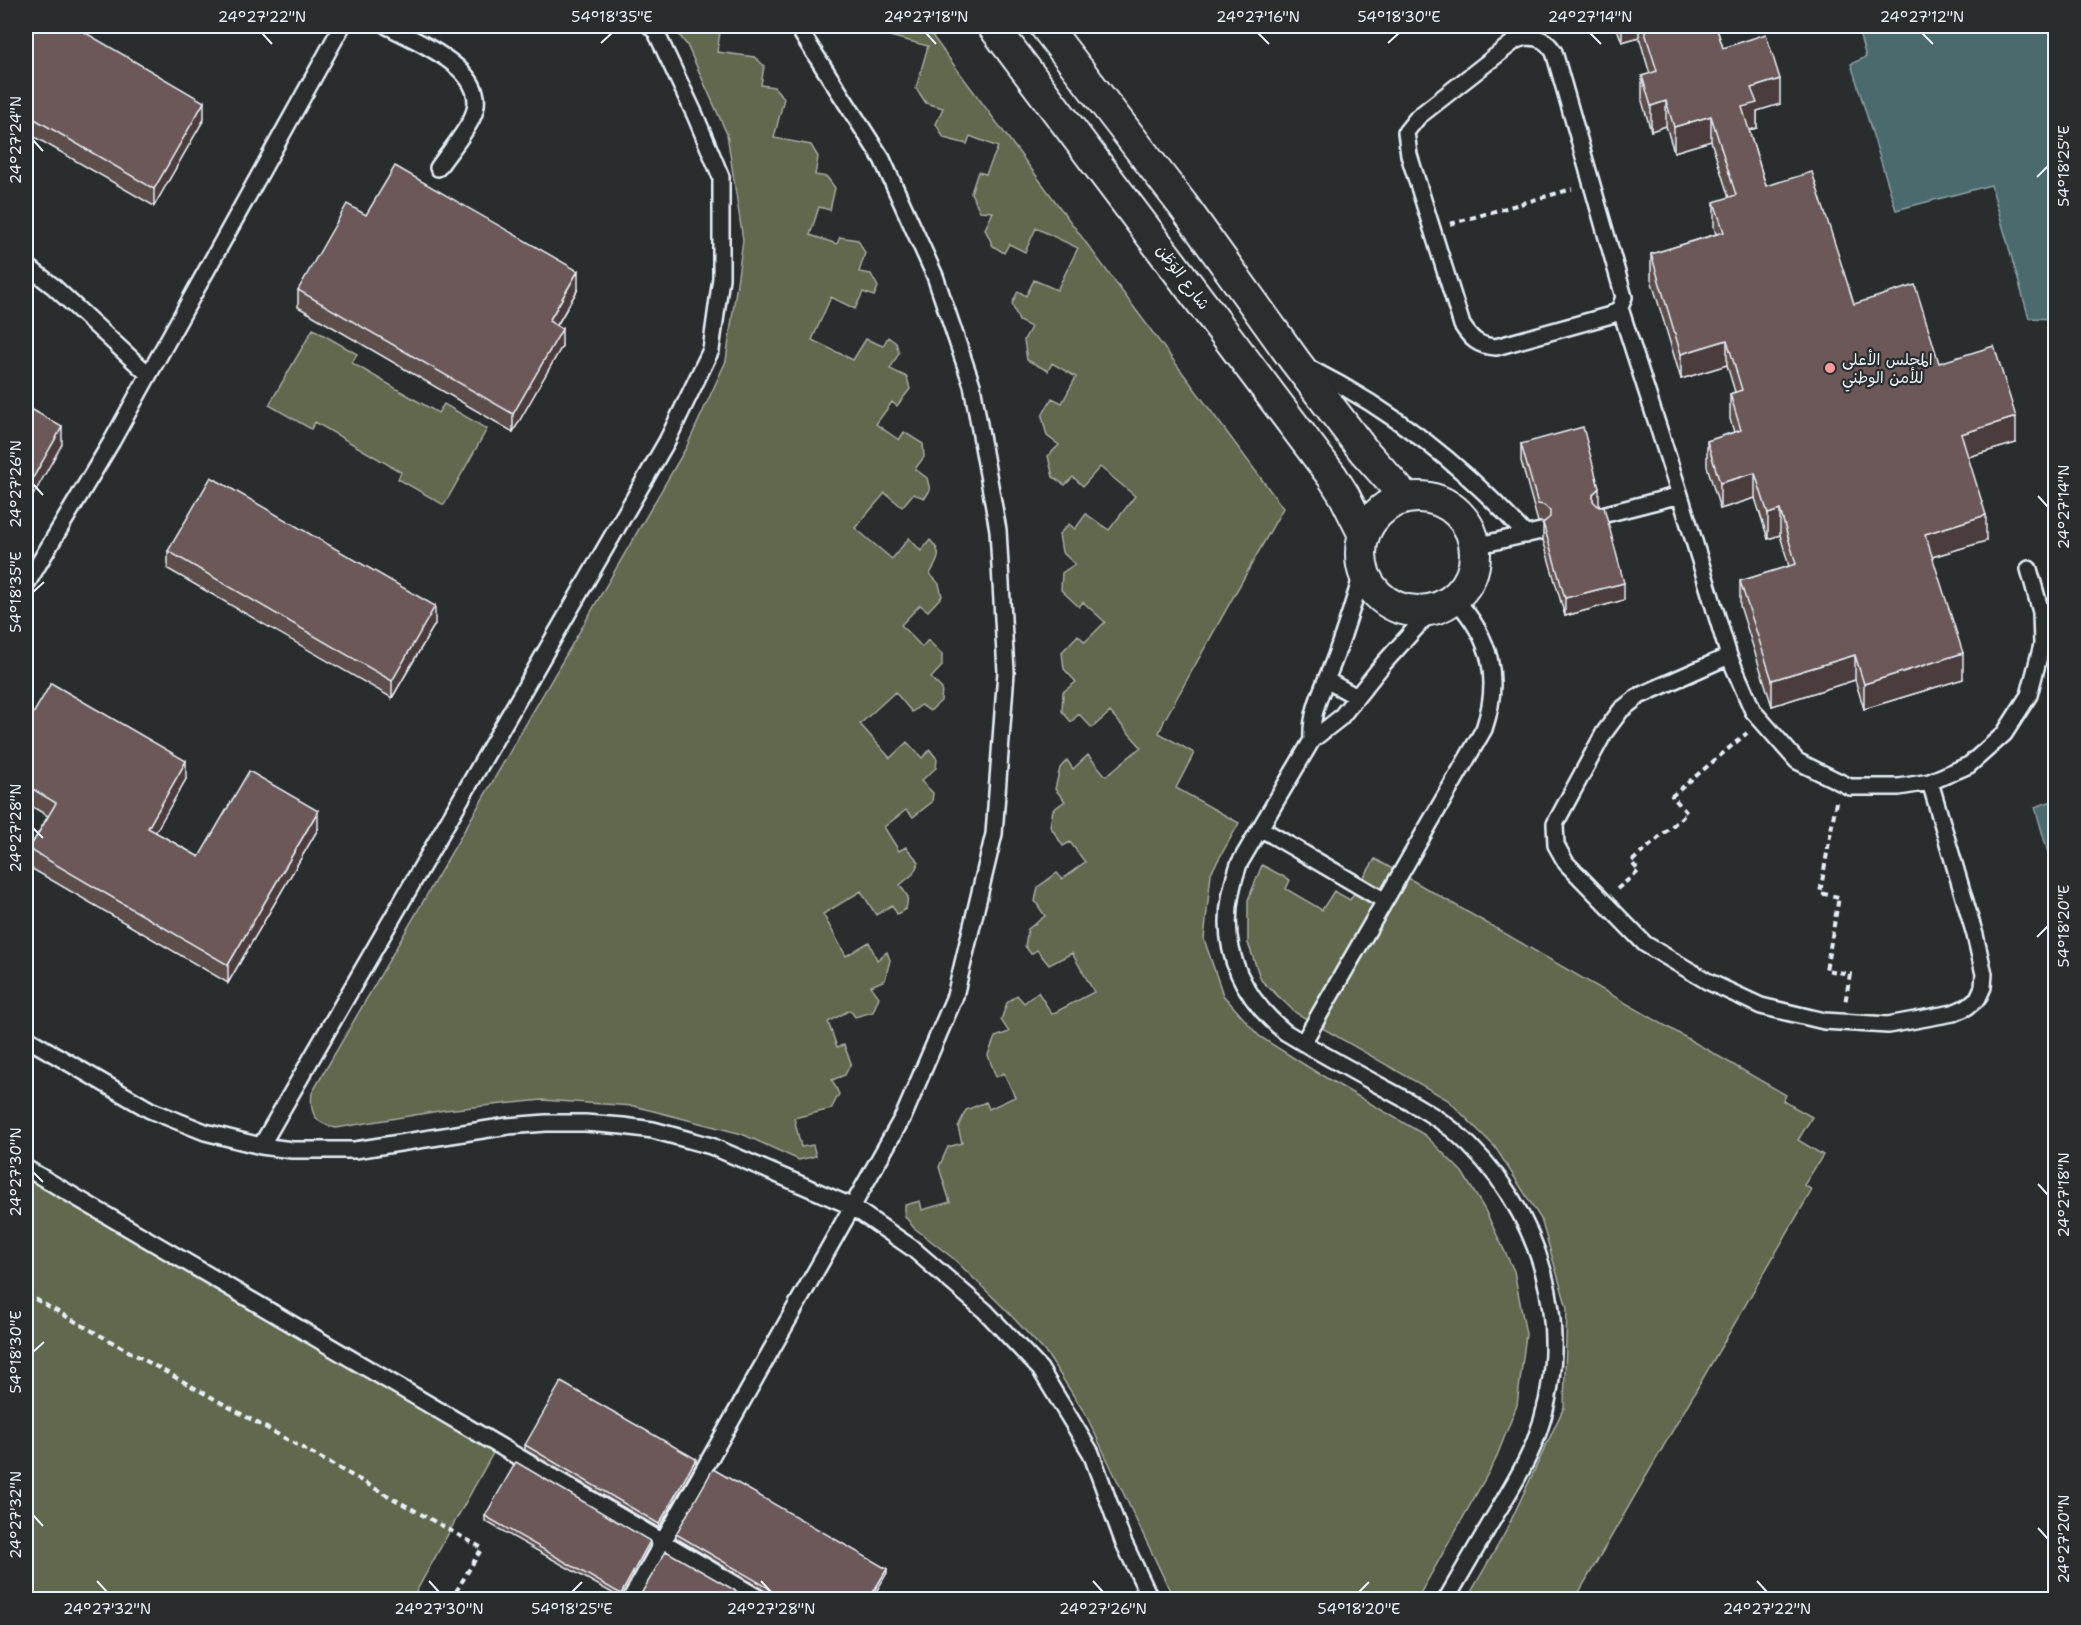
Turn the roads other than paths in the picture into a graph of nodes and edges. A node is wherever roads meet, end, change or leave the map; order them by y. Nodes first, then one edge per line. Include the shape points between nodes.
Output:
1 (342, 26) edge
2 (387, 26) edge
3 (650, 26) edge
4 (797, 26) edge
5 (993, 26) edge
6 (1045, 26) edge
7 (438, 168) dead end
8 (26, 265) edge
9 (1620, 309) junction
10 (1295, 361) junction
11 (148, 374) junction
12 (1680, 495) junction
13 (1406, 498) junction
14 (1602, 515) edge
15 (1364, 535) junction
16 (1475, 546) junction
17 (2029, 569) dead end
18 (1363, 570) junction
19 (26, 585) edge
20 (1443, 604) junction
21 (1729, 656) junction
22 (1326, 680) junction
23 (1357, 697) junction
24 (1312, 740) junction
25 (1930, 782) junction
26 (1260, 828) junction
27 (1385, 901) junction
28 (26, 1038) edge
29 (1303, 1043) junction
30 (261, 1146) junction
31 (26, 1168) edge
32 (851, 1206) junction
33 (662, 1541) junction
34 (630, 1599) edge
35 (762, 1599) edge
36 (1151, 1599) edge
37 (1446, 1599) edge

1 - 11 lane
2 - 7 lane via 452,62 475,90 473,117
3 - 30 lane via 721,177 721,278 711,350 667,441
4 - 32 lane via 882,159 935,276 972,385 998,530 1006,672 994,834 955,996 904,1115
5 - 15 street, شارع الوَطَن via 1326,467
6 - 10 street via 1182,204
8 - 11 lane via 70,300
9 - 9 lane via 1624,297 1554,52 1537,37 1516,40 1427,110 1406,132 1409,155 1462,325 1474,341 1496,347 1611,315
9 - 12 lane
10 - 13 street via 1376,467
10 - 16 lane via 1372,403 1420,436 1533,533
11 - 19 lane
12 - 14 lane
12 - 21 lane
13 - 15 street via 1376,515
13 - 16 street via 1430,498 1451,507 1467,524
15 - 18 street via 1360,558
16 - 20 street via 1474,569 1463,590
17 - 25 lane via 2041,612 2042,645 2029,695 2004,734 1969,765
18 - 20 street via 1384,601 1407,611
18 - 22 lane
20 - 23 lane via 1384,663
20 - 27 lane via 1469,614 1479,631 1492,669 1490,710 1484,729
21 - 25 lane via 1753,711 1797,761 1850,787 1899,787
21 - 25 lane via 1640,696 1621,710 1604,733 1555,824 1556,845 1566,863 1645,944 1707,981 1761,1006 1824,1021 1888,1025 1967,1007 1978,998 1984,974
22 - 23 lane
22 - 24 lane via 1314,711
23 - 24 lane via 1332,727
24 - 26 lane
26 - 27 lane
26 - 29 lane via 1232,884 1227,925 1230,946 1235,966 1256,1003 1269,1019
27 - 29 lane
28 - 30 lane via 150,1110 205,1132
29 - 37 lane via 1427,1112 1476,1151 1524,1219 1548,1288 1553,1350 1542,1421 1522,1469
30 - 32 lane via 355,1150 508,1126 623,1126 711,1146
31 - 33 lane
32 - 33 lane
32 - 36 lane via 912,1248 969,1297 1040,1369 1091,1453 1123,1541
33 - 34 lane
33 - 35 lane

